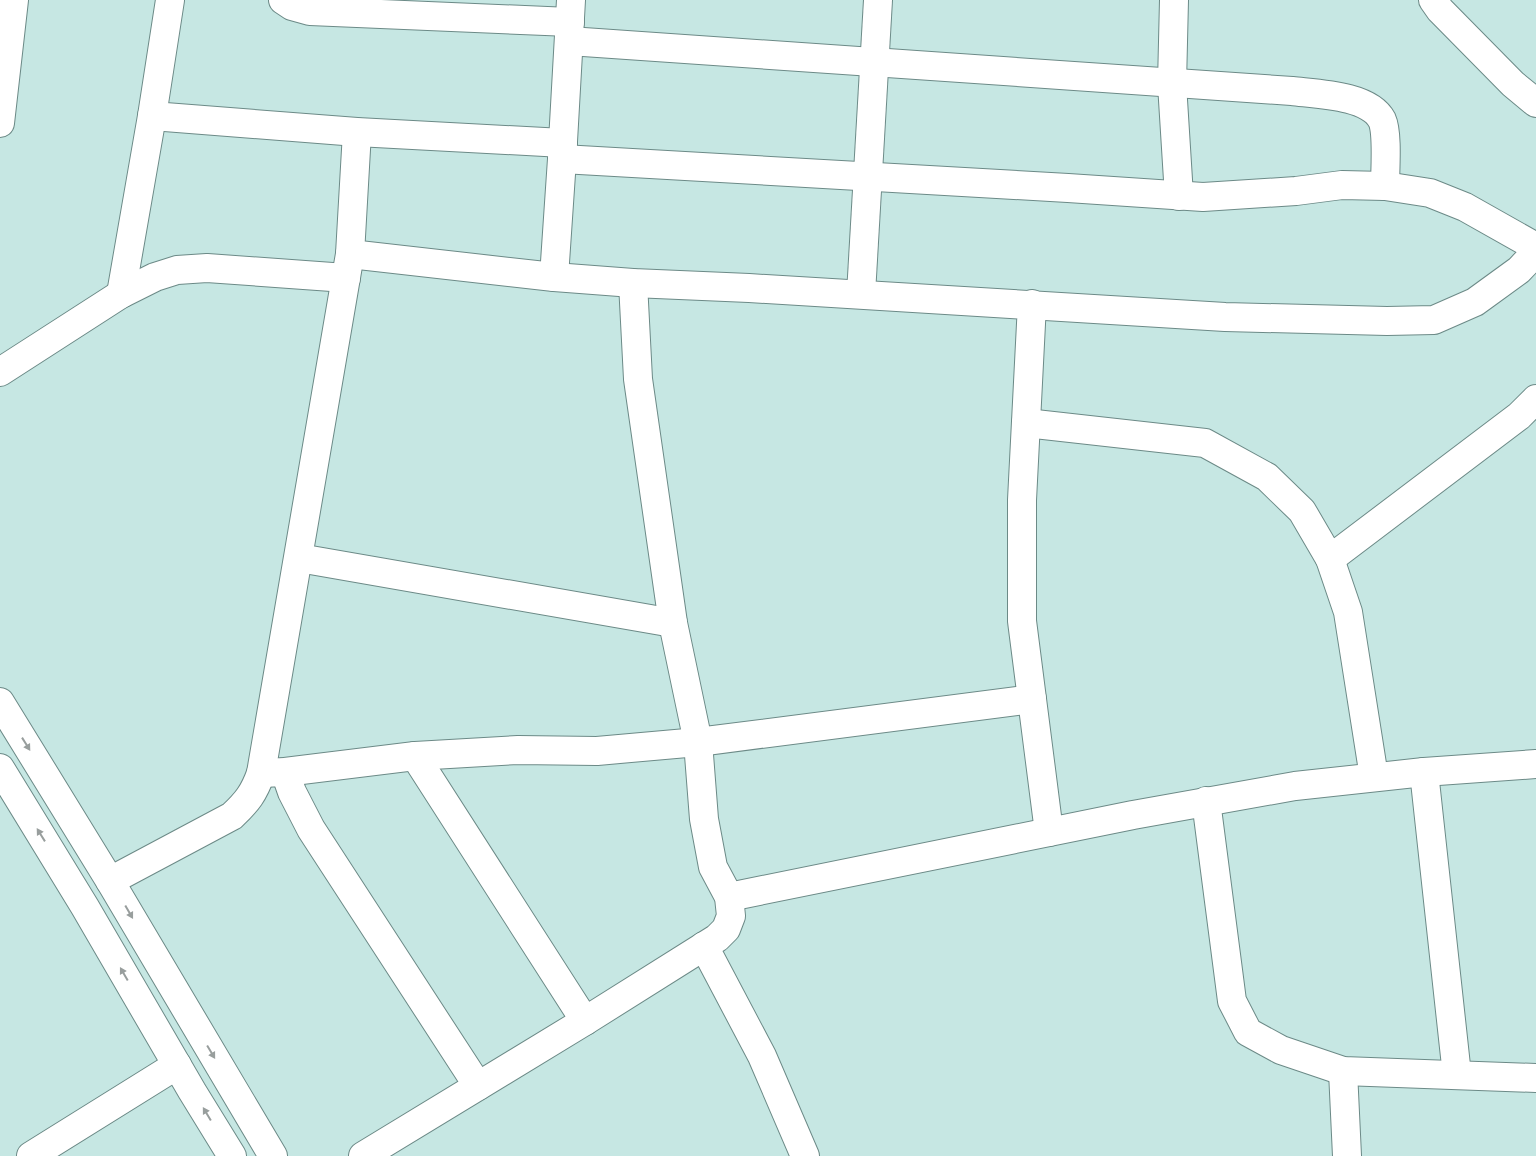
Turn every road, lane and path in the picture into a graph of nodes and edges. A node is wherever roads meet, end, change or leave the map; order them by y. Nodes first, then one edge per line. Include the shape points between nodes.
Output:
1 (14, 0) edge
2 (170, 0) edge
3 (283, 0) edge
4 (878, 0) edge
5 (1174, 0) edge
6 (1434, 0) edge
7 (570, 21) edge
8 (875, 63) junction
9 (1172, 83) junction
10 (1536, 103) edge
11 (152, 116) junction
12 (0, 123) edge
13 (357, 132) junction
14 (563, 151) junction
15 (868, 177) junction
16 (1385, 186) junction
17 (1179, 196) junction
18 (1536, 247) edge
19 (1536, 252) edge
20 (348, 266) junction
21 (554, 278) junction
22 (632, 283) junction
23 (121, 294) junction
24 (861, 294) junction
25 (1032, 304) junction
26 (0, 372) edge
27 (1536, 399) edge
28 (1026, 424) junction
29 (299, 558) junction
30 (1330, 559) junction
31 (673, 623) junction
32 (1032, 699) junction
33 (0, 702) edge
34 (698, 742) junction
35 (415, 756) junction
36 (1536, 764) edge
37 (0, 768) edge
38 (273, 772) junction
39 (1424, 772) junction
40 (1374, 777) junction
41 (1206, 801) junction
42 (1049, 832) junction
43 (110, 881) junction
44 (729, 897) junction
45 (704, 946) junction
46 (585, 1021) junction
47 (178, 1066) junction
48 (1343, 1071) junction
49 (1457, 1075) junction
50 (1536, 1078) edge
51 (478, 1086) junction
52 (31, 1156) edge
53 (232, 1156) edge
54 (273, 1156) edge
55 (362, 1156) edge
56 (805, 1156) edge
57 (1347, 1156) edge

1 - 12 main road
2 - 11 main road
3 - 7 main road via 310,11
4 - 8 main road
5 - 9 main road
6 - 10 main road via 1513,84
7 - 8 main road
7 - 14 main road
8 - 9 main road
8 - 15 main road
9 - 16 main road via 1292,91 1347,98 1368,106 1381,119 1385,130
9 - 17 main road
11 - 13 main road
11 - 23 main road
13 - 14 main road
13 - 20 main road
14 - 15 main road
14 - 21 main road
15 - 17 main road
15 - 24 main road
16 - 17 main road via 1342,185 1203,198
16 - 18 main road via 1430,193 1465,207
19 - 25 main road via 1519,270 1475,302 1434,320 1224,317
20 - 21 main road
20 - 23 main road via 177,270
20 - 29 main road
21 - 22 main road
22 - 24 main road
22 - 31 main road via 638,379
23 - 26 main road
24 - 25 main road
25 - 28 main road
27 - 30 main road via 1519,416
28 - 30 main road via 1205,444 1267,476 1302,511
28 - 32 main road via 1022,621
29 - 31 main road
29 - 38 main road
30 - 40 main road via 1348,612
31 - 34 main road
32 - 34 main road
32 - 42 main road
33 -> 43 main road
34 - 35 main road via 597,751 518,750
34 - 44 main road via 704,819 713,867
35 - 38 main road
35 - 46 main road
36 - 39 main road
47 -> 37 main road
38 - 43 main road via 232,816
38 - 51 main road via 292,792 311,830
39 - 40 main road
39 - 49 main road
40 - 41 main road
41 - 42 main road
41 - 48 main road via 1232,1001 1248,1032 1281,1050
42 - 44 main road
43 -> 54 main road
44 - 45 main road via 731,916 726,929
45 - 46 main road
45 - 56 main road via 762,1056
46 - 51 main road
47 - 52 main road
53 -> 47 main road
48 - 49 main road
48 - 57 main road
49 - 50 main road
51 - 55 main road

